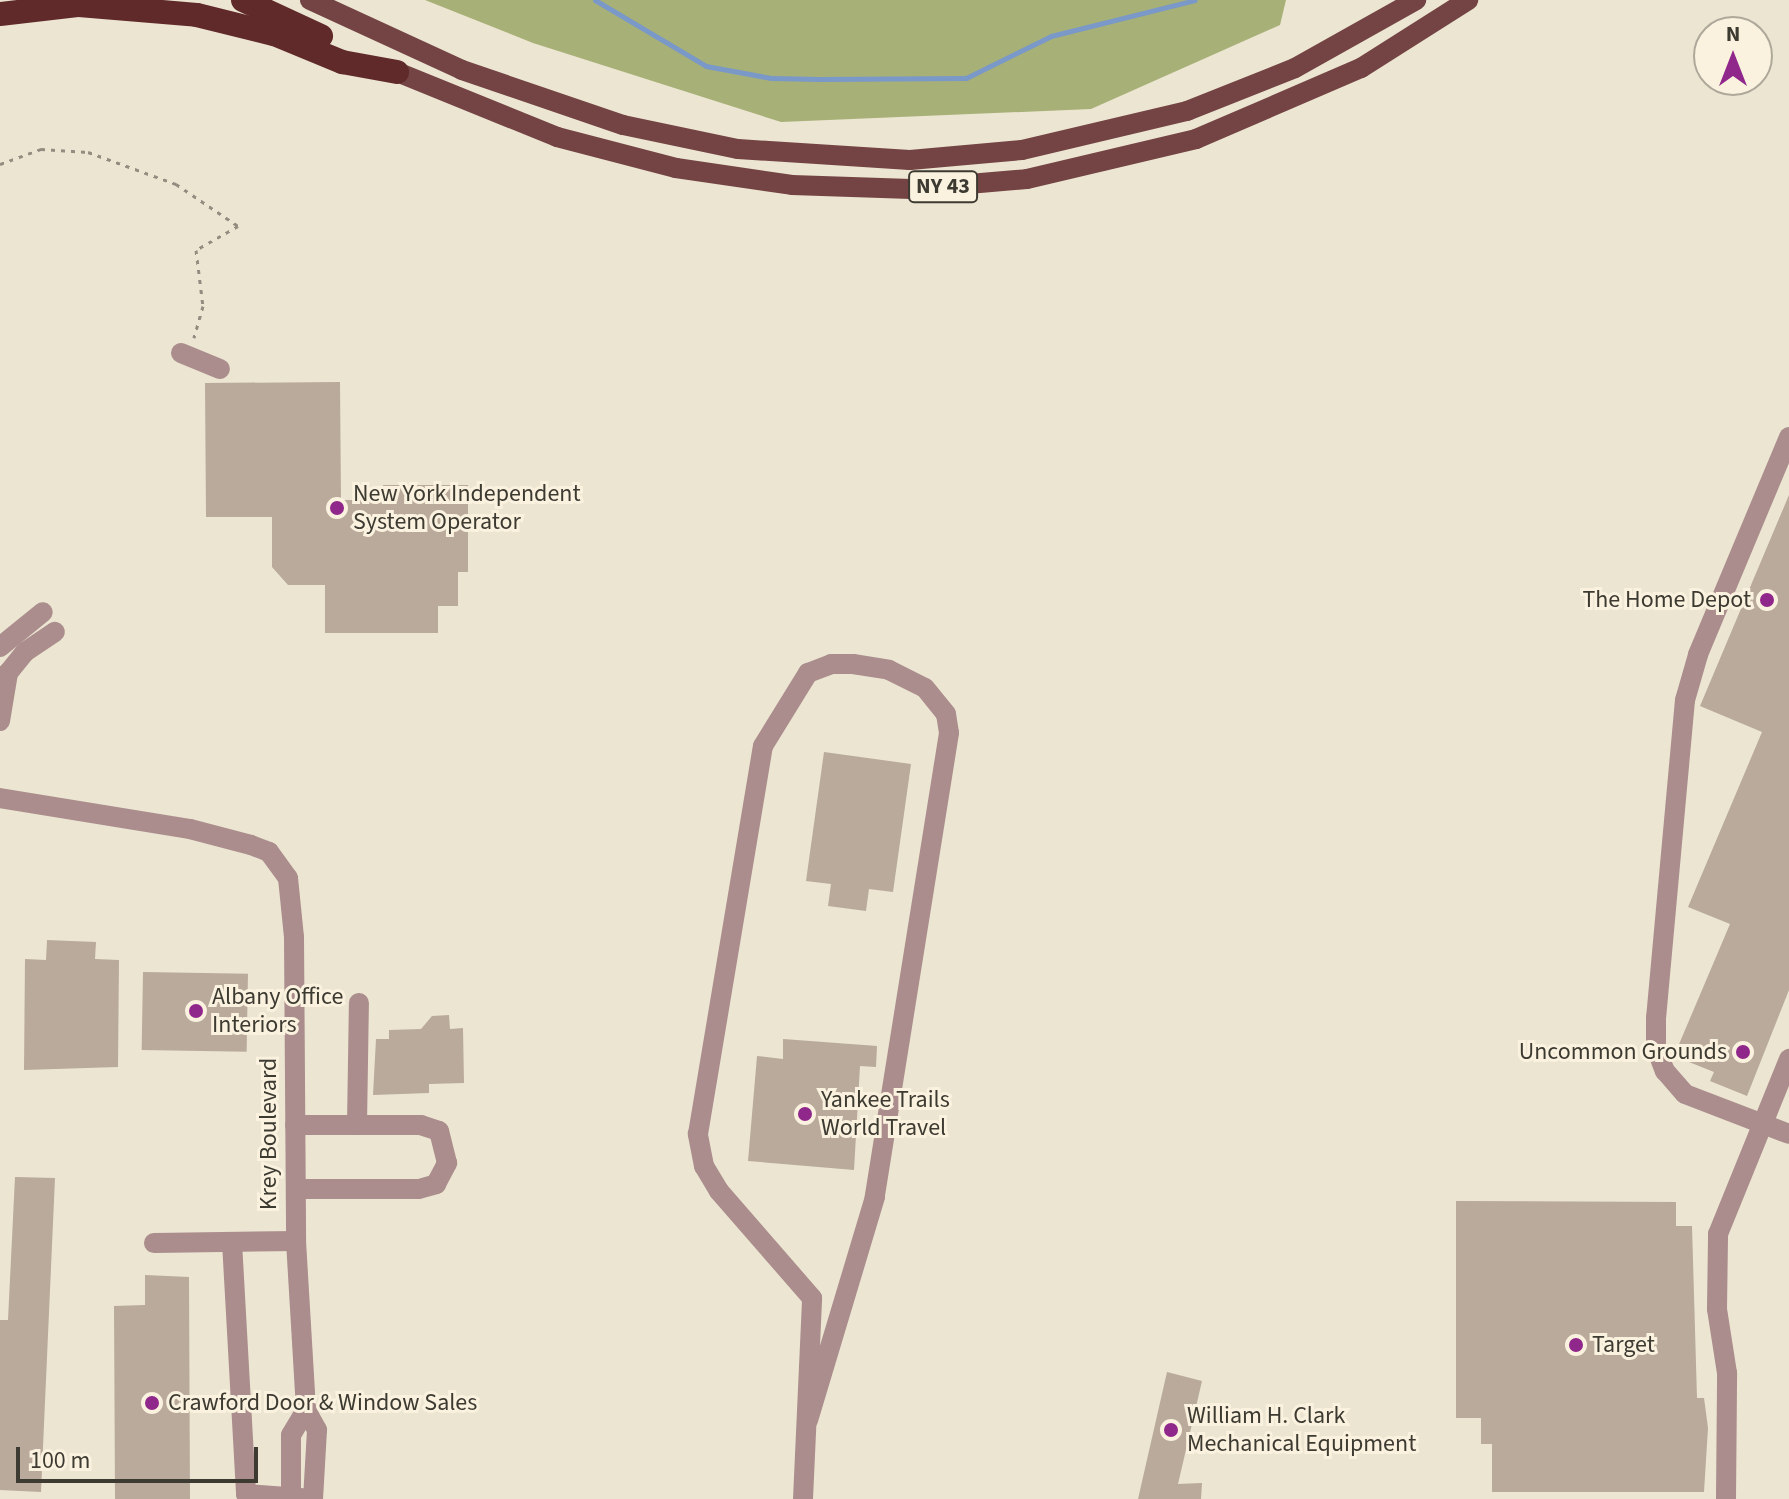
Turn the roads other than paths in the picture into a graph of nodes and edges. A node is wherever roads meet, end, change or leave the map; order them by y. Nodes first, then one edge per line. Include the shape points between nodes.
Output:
1 (243, 0) edge
2 (310, 0) edge
3 (1416, 0) edge
4 (1468, 0) edge
5 (0, 14) edge
6 (397, 72) junction
7 (184, 354) road end
8 (220, 369) dead end
9 (1789, 437) edge
10 (43, 612) dead end
11 (55, 632) dead end
12 (0, 647) edge
13 (0, 721) edge
14 (0, 798) edge
15 (359, 1003) dead end
16 (1789, 1059) edge
17 (1762, 1124) junction
18 (295, 1125) junction
19 (357, 1125) junction
20 (1789, 1134) edge
21 (296, 1189) junction
22 (296, 1241) junction
23 (232, 1242) junction
24 (154, 1243) dead end
25 (306, 1410) junction
26 (808, 1420) junction
27 (246, 1496) edge
28 (291, 1496) edge
29 (313, 1499) edge
30 (803, 1499) edge
31 (1726, 1499) edge

1 - 6 highway
2 - 3 main road, NY 43 via 475,75 623,125 738,149 910,160 1022,150 1187,111 1295,68
4 - 6 main road, NY 43 via 1361,68 1196,139 1082,169 925,188 792,185 676,168 557,137
5 - 6 highway via 79,5 197,15 274,34 342,62
7 - 8 street
9 - 17 street via 1698,655 1685,700 1656,1017 1660,1059 1685,1094
10 - 12 street
11 - 13 street via 25,652 8,673
14 - 18 street, Krey Boulevard via 190,829 251,845 279,864 293,892
15 - 19 street
16 - 17 street
17 - 20 street
17 - 31 street via 1718,1234 1717,1309 1727,1373
18 - 19 street
18 - 21 street, Krey Boulevard
19 - 21 street via 421,1125 439,1131 447,1163 436,1184 419,1189
21 - 22 street, Krey Boulevard
22 - 23 street
22 - 25 street, Krey Boulevard
23 - 24 street
23 - 27 street
25 - 28 street, Krey Boulevard via 291,1435
25 - 29 street, Krey Boulevard via 317,1430
26 - 26 street via 875,1197 949,733 946,714 925,688 889,670 853,664 831,664 808,673 763,746 698,1134 704,1166 719,1191 812,1298
26 - 30 street
27 - 28 street
28 - 29 street

